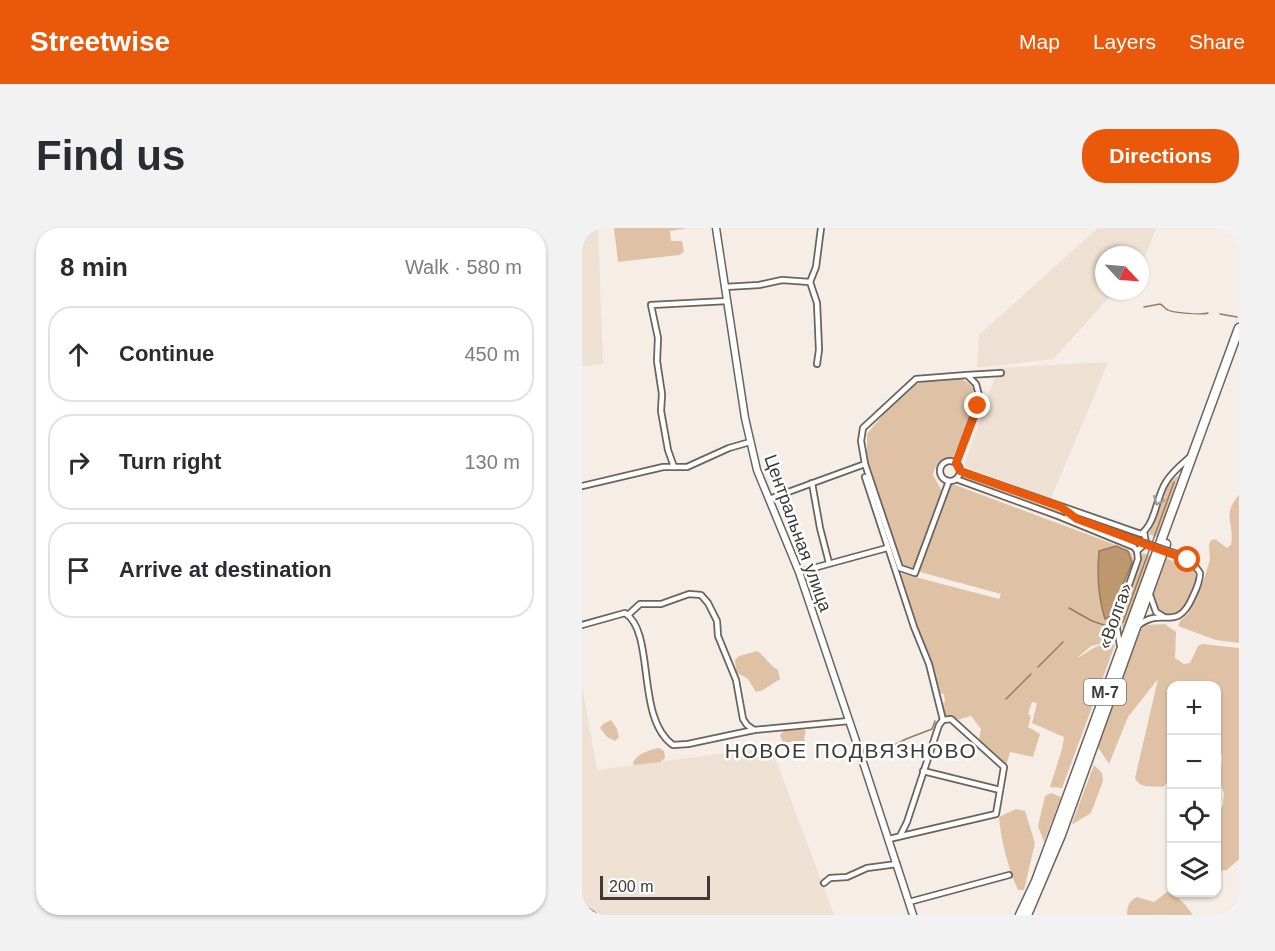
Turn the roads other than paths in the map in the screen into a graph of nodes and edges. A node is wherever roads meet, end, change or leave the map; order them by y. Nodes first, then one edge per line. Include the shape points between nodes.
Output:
1 (716, 228) edge
2 (821, 228) edge
3 (810, 282) junction
4 (725, 287) junction
5 (727, 301) junction
6 (1239, 328) edge
7 (1239, 344) edge
8 (817, 364) dead end
9 (1001, 373) dead end
10 (967, 375) junction
11 (750, 442) junction
12 (1192, 456) junction
13 (956, 463) junction
14 (865, 464) junction
15 (674, 467) junction
16 (960, 471) junction
17 (865, 477) dead end
18 (956, 479) junction
19 (949, 481) junction
20 (812, 483) junction
21 (582, 486) edge
22 (769, 499) junction
23 (1061, 507) junction
24 (1058, 516) junction
25 (1077, 519) junction
26 (1144, 532) junction
27 (887, 548) junction
28 (1137, 551) junction
29 (829, 563) junction
30 (799, 572) junction
31 (1149, 590) junction
32 (628, 615) junction
33 (1166, 618) junction
34 (582, 625) edge
35 (1136, 627) junction
36 (1121, 648) junction
37 (943, 720) junction
38 (849, 721) junction
39 (754, 730) junction
40 (923, 771) junction
41 (1000, 790) junction
42 (900, 836) junction
43 (889, 839) junction
44 (897, 864) junction
45 (1009, 875) dead end
46 (824, 883) dead end
47 (909, 902) junction
48 (582, 908) edge
49 (593, 915) edge
50 (912, 915) edge
51 (1020, 915) edge
52 (1027, 915) edge

1 - 4 main road, Центральная улица
2 - 3 street
3 - 4 street via 782,280
3 - 8 street via 817,303
4 - 5 main road, Центральная улица
5 - 11 main road, Центральная улица
5 - 15 street via 651,305 658,338 662,411
6 - 12 highway, «Волга» / М-7
7 - 31 highway, «Волга» / М-7
9 - 10 street
10 - 13 street via 976,384 980,399
10 - 14 street via 916,379 863,428
11 - 15 street via 687,467
11 - 22 main road, Центральная улица
12 -> 26 street via 1166,482
12 - 36 highway, «Волга» / М-7
13 - 16 street
13 - 19 street via 946,462 940,469 941,476
14 - 19 street via 900,568 915,573
14 - 20 street
15 - 21 street
16 - 18 street
16 - 23 street
17 - 27 street
18 - 19 street
18 - 24 street
20 - 22 street
20 - 29 street
22 - 30 main road, Центральная улица
23 - 25 street
23 - 26 street via 1137,534
24 - 25 street
24 - 28 street via 1130,544
25 - 33 street, bridge via 1177,554 1198,568 1200,578 1185,613
26 - 28 street via 1146,543
27 - 29 street
27 - 37 street via 929,664
28 - 36 street via 1137,563 1117,619
29 - 30 street
30 - 38 main road, Центральная улица
31 - 33 street via 1156,612
31 - 35 highway, «Волга» / М-7
32 - 34 street
32 - 39 street via 640,636 654,717 669,742 688,744
32 - 39 street via 640,604 661,604 689,594 701,595 717,621 718,636 736,680 743,719
33 - 35 street via 1154,617
35 - 52 highway, «Волга» / М-7 via 1062,835
36 - 51 highway, «Волга» / М-7
37 - 40 street
37 - 41 street via 951,719 1002,764
38 - 39 street
38 - 43 main road, Центральная улица
40 - 41 street
40 - 42 street
41 - 42 street via 996,814
42 - 43 street
43 - 44 main road, Центральная улица
44 - 46 street via 867,868
44 - 47 main road, Центральная улица
45 - 47 street
47 - 50 main road, Центральная улица
48 - 49 street

